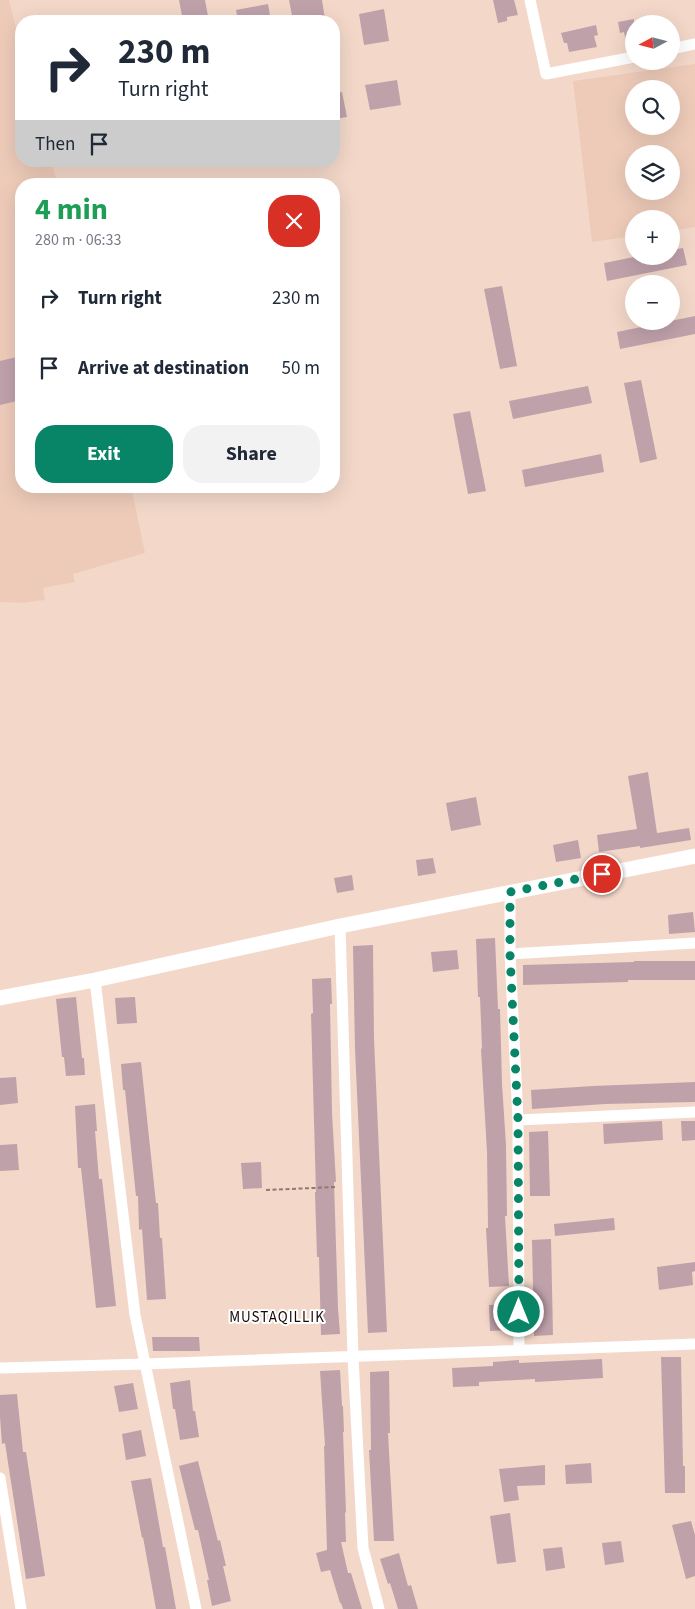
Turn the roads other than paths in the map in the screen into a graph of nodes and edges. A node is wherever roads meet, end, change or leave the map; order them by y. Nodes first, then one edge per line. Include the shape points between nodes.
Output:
1 (530, 0) edge
2 (695, 44) edge
3 (680, 47) edge
4 (625, 59) edge
5 (695, 856) edge
6 (510, 892) junction
7 (340, 926) junction
8 (695, 943) edge
9 (510, 954) junction
10 (95, 980) junction
11 (0, 998) edge
12 (695, 1112) edge
13 (518, 1120) junction
14 (695, 1344) edge
15 (519, 1350) junction
16 (353, 1357) junction
17 (145, 1364) junction
18 (0, 1368) edge
19 (0, 1478) edge
20 (21, 1609) edge
21 (196, 1609) edge
22 (379, 1609) edge

1 - 4 street via 546,74
2 - 3 street
5 - 6 street
6 - 7 street
6 - 9 street
7 - 10 street
7 - 16 street
8 - 9 street
9 - 13 street
10 - 11 street
10 - 17 street via 135,1315
12 - 13 street
13 - 15 street
14 - 15 street
15 - 16 street
16 - 17 street
16 - 22 street via 363,1548
17 - 18 street
17 - 21 street
19 - 20 street

